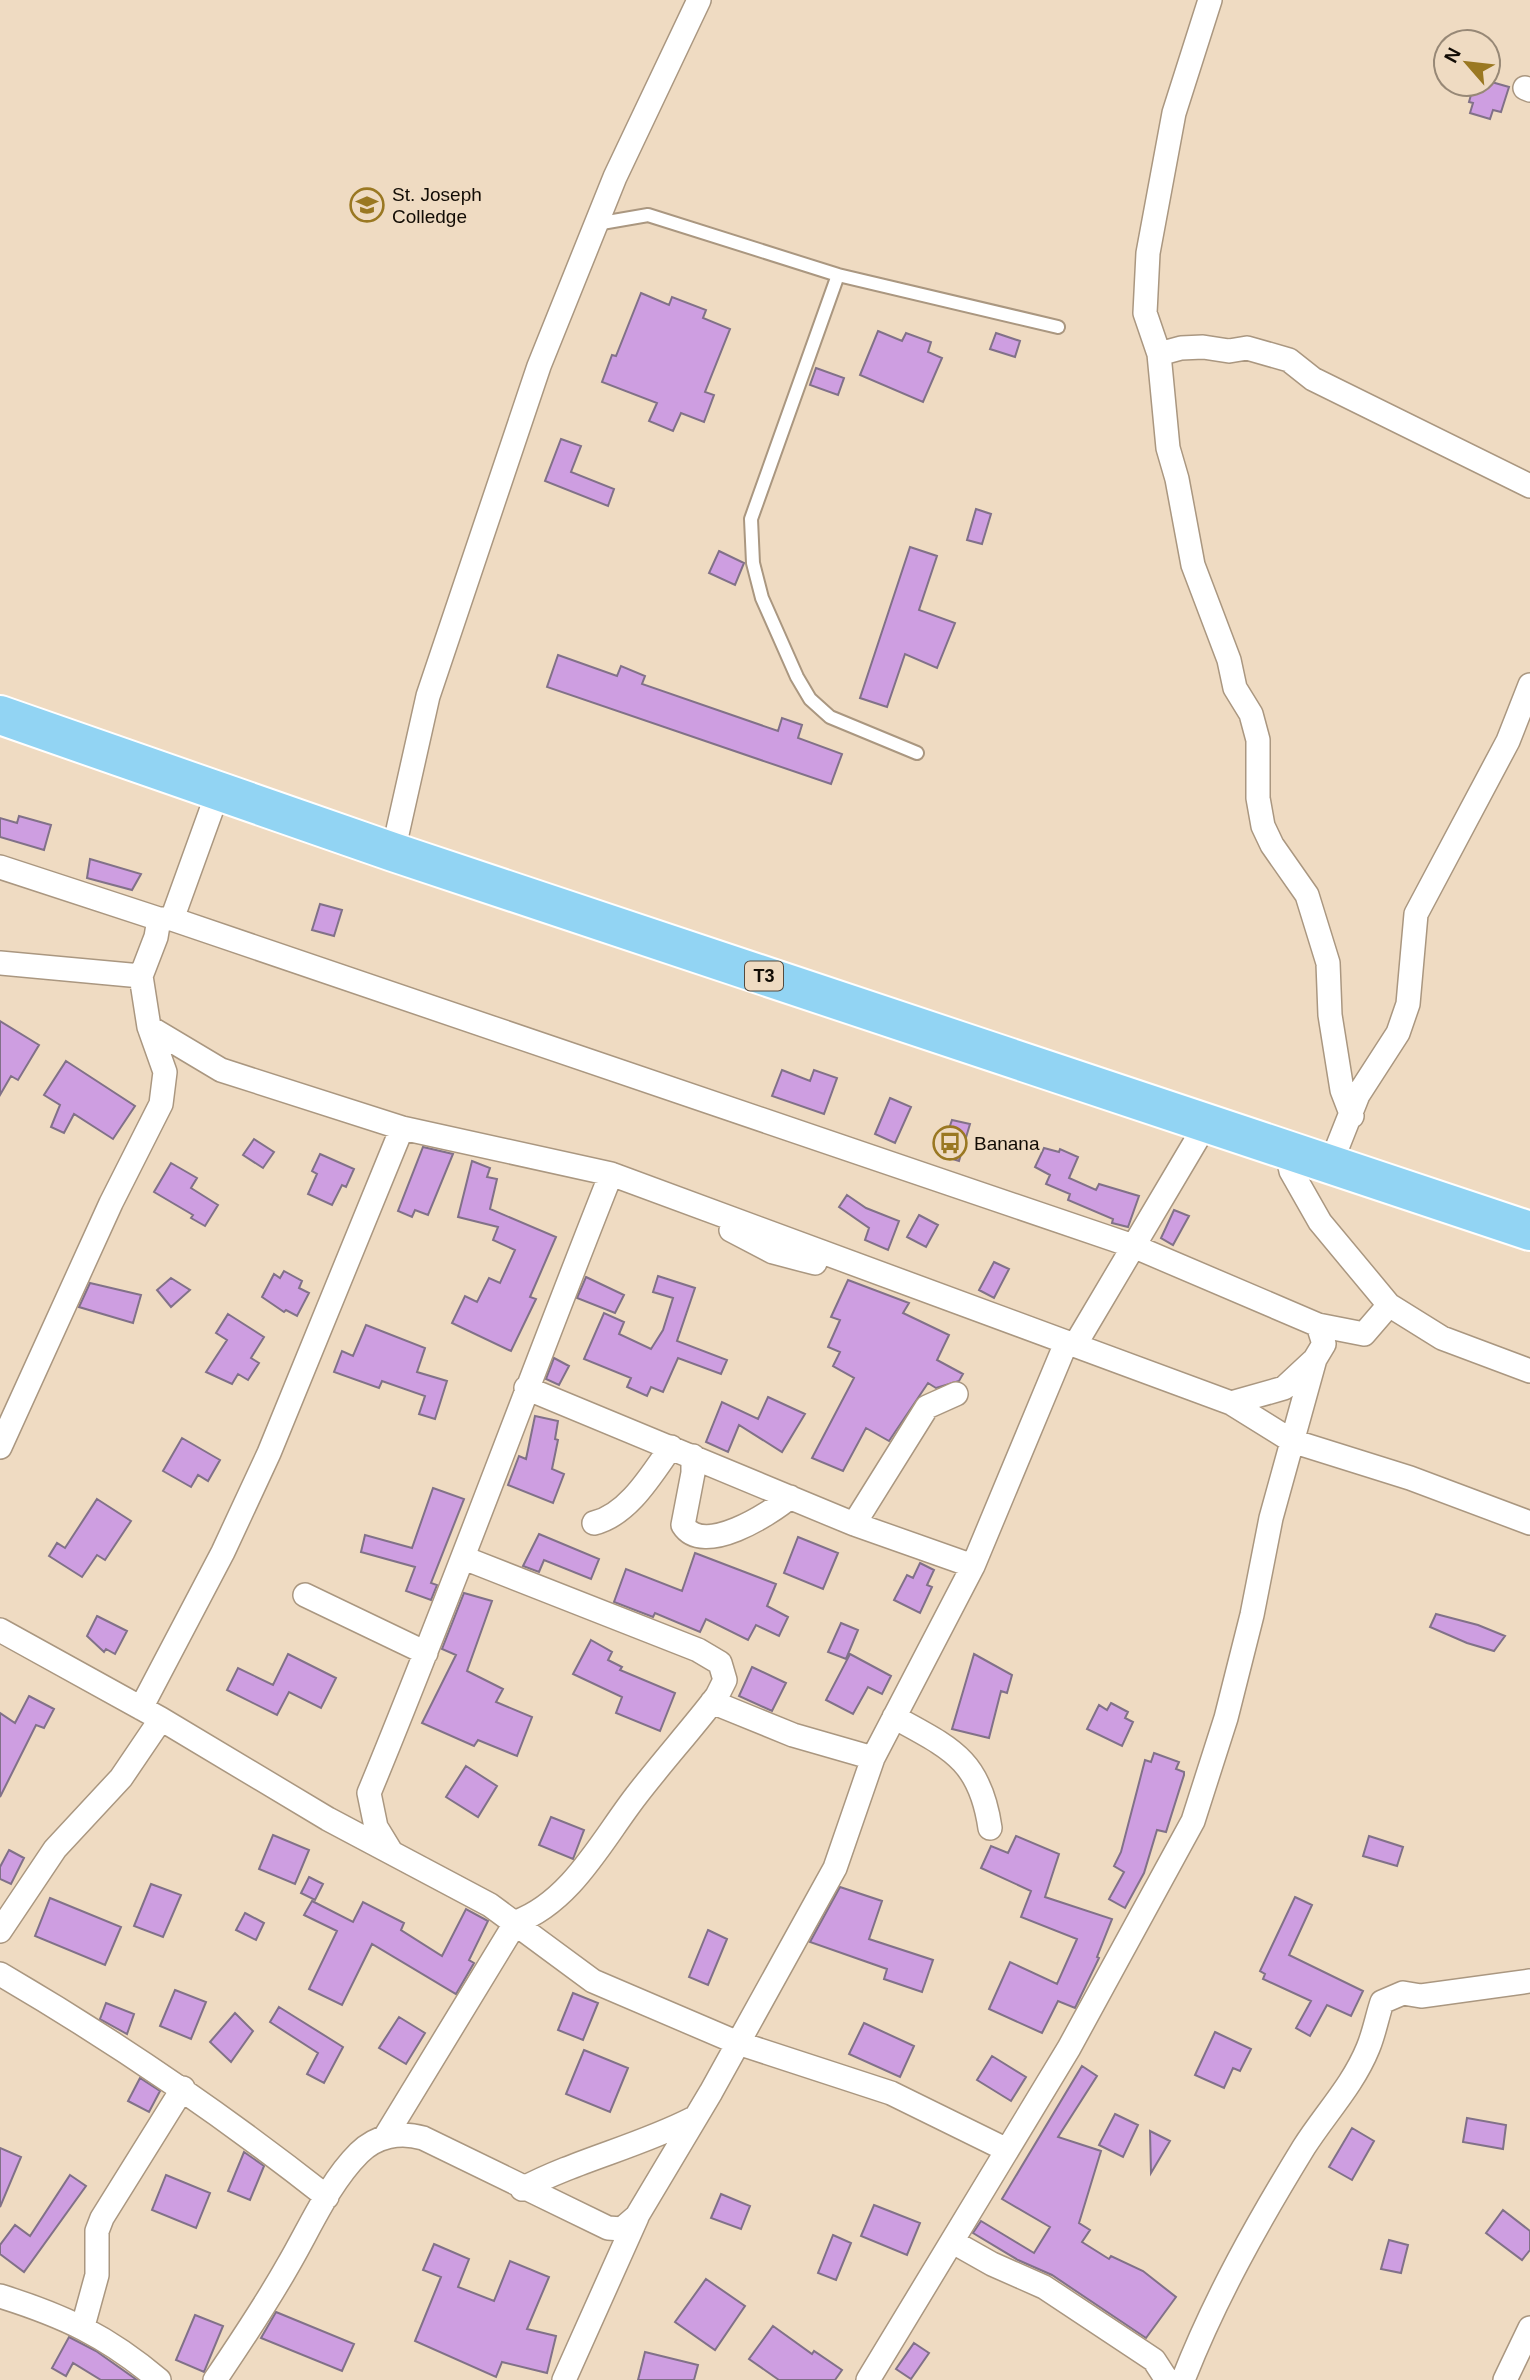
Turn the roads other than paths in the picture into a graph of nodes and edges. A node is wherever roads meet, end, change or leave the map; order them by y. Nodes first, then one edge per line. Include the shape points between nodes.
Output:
1 (699, 0) edge
2 (1210, 0) edge
3 (596, 224) junction
4 (838, 275) junction
5 (1058, 327) dead end
6 (1159, 354) junction
7 (1530, 486) edge
8 (1530, 685) edge
9 (0, 715) edge
10 (916, 753) dead end
11 (219, 789) junction
12 (393, 852) junction
13 (0, 867) edge
14 (166, 919) junction
15 (0, 963) edge
16 (141, 976) junction
17 (149, 1027) junction
18 (1352, 1116) junction
19 (1206, 1124) junction
20 (402, 1128) junction
21 (1286, 1148) junction
22 (1331, 1163) junction
23 (611, 1174) junction
24 (1530, 1231) edge
25 (1133, 1246) junction
26 (1389, 1305) junction
27 (1318, 1325) junction
28 (1071, 1344) junction
29 (1315, 1359) junction
30 (1530, 1371) edge
31 (526, 1388) junction
32 (956, 1394) dead end
33 (1231, 1403) junction
34 (1292, 1441) junction
35 (0, 1447) edge
36 (671, 1447) junction
37 (693, 1456) junction
38 (790, 1497) junction
39 (594, 1523) dead end
40 (1530, 1523) edge
41 (854, 1524) junction
42 (464, 1558) junction
43 (973, 1566) junction
44 (305, 1595) dead end
45 (0, 1630) edge
46 (426, 1653) junction
47 (712, 1702) junction
48 (141, 1708) junction
49 (894, 1717) junction
50 (161, 1719) junction
51 (873, 1758) junction
52 (369, 1793) junction
53 (328, 1819) junction
54 (990, 1828) dead end
55 (390, 1850) junction
56 (7, 1902) edge
57 (516, 1922) junction
58 (0, 1931) edge
59 (0, 1974) edge
60 (1530, 1981) edge
61 (738, 2043) junction
62 (183, 2088) junction
63 (695, 2117) junction
64 (385, 2137) junction
65 (1007, 2150) junction
66 (522, 2189) junction
67 (327, 2197) junction
68 (637, 2216) junction
69 (953, 2242) junction
70 (0, 2296) edge
71 (83, 2326) junction
72 (1530, 2329) edge
73 (159, 2380) edge
74 (215, 2380) edge
75 (564, 2380) edge
76 (868, 2380) edge
77 (1167, 2380) edge
78 (1183, 2380) edge
79 (1505, 2380) edge

1 - 3 street
2 - 6 street via 1174,113 1148,253 1145,313
3 - 4 lane via 648,215
3 - 12 street via 539,366 428,696
4 - 5 lane
4 - 10 lane via 751,519 753,563 762,598 810,699 830,717
6 - 7 street via 1181,348 1247,348 1289,360 1313,379
6 - 18 street via 1168,448 1193,565 1258,740 1263,826 1307,895 1328,963 1330,1015 1342,1090
8 - 18 street via 1508,741 1416,914 1408,1004 1398,1033 1358,1095
9 - 11 highway, T3
11 - 12 highway, T3
11 - 14 street
12 - 19 highway, T3
13 - 14 street
14 - 16 street
14 - 25 street
15 - 16 street
16 - 17 street
17 - 20 street via 221,1070
17 - 35 street via 165,1072 161,1104
18 - 22 street
19 - 21 highway, T3
19 - 25 street
20 - 23 street
20 - 48 street via 263,1465
21 - 22 highway, T3
21 - 26 street via 1291,1171 1320,1222
22 - 24 highway, T3
23 - 28 street
23 - 31 street
25 - 27 street
25 - 28 street
26 - 27 street via 1364,1334
26 - 30 street via 1442,1338
27 - 29 street via 1324,1344
28 - 33 street
28 - 43 street
29 - 33 street via 1284,1388
29 - 34 street
31 - 36 street
31 - 42 street
32 - 41 street via 927,1407
33 - 34 street
34 - 40 street
34 - 65 street via 1226,1718 1193,1821 1069,2048
36 - 37 street
36 - 39 street via 622,1507
37 - 38 street
37 - 38 street via 683,1525 688,1531 724,1536
38 - 41 street
41 - 43 street
42 - 46 street
42 - 47 street via 698,1650 723,1669 724,1680
43 - 49 street
44 - 46 street
45 - 48 street
46 - 52 street
47 - 51 street via 793,1735
47 - 57 street via 574,1881 530,1917
48 - 50 street
49 - 51 street
49 - 54 street via 965,1762 977,1778
50 - 53 street
50 - 56 street via 121,1777
51 - 61 street via 835,1868
52 - 53 street via 353,1809
52 - 55 street via 376,1827
53 - 55 street
55 - 57 street
56 - 58 street
57 - 61 street via 593,1981
57 - 64 street
59 - 62 street
60 - 78 street via 1421,1996 1403,1993 1382,2002 1368,2048 1350,2083 1304,2146 1238,2259
61 - 63 street
61 - 65 street via 891,2093
62 - 67 street
62 - 71 street via 97,2231 97,2275
63 - 66 street
63 - 68 street
64 - 66 street via 408,2134 423,2138
64 - 67 street via 359,2153
65 - 69 street
66 - 68 street via 608,2228 622,2229
67 - 74 street
68 - 75 street
69 - 76 street
69 - 77 street via 1044,2287 1154,2360
70 - 71 street
71 - 73 street
72 - 79 street

